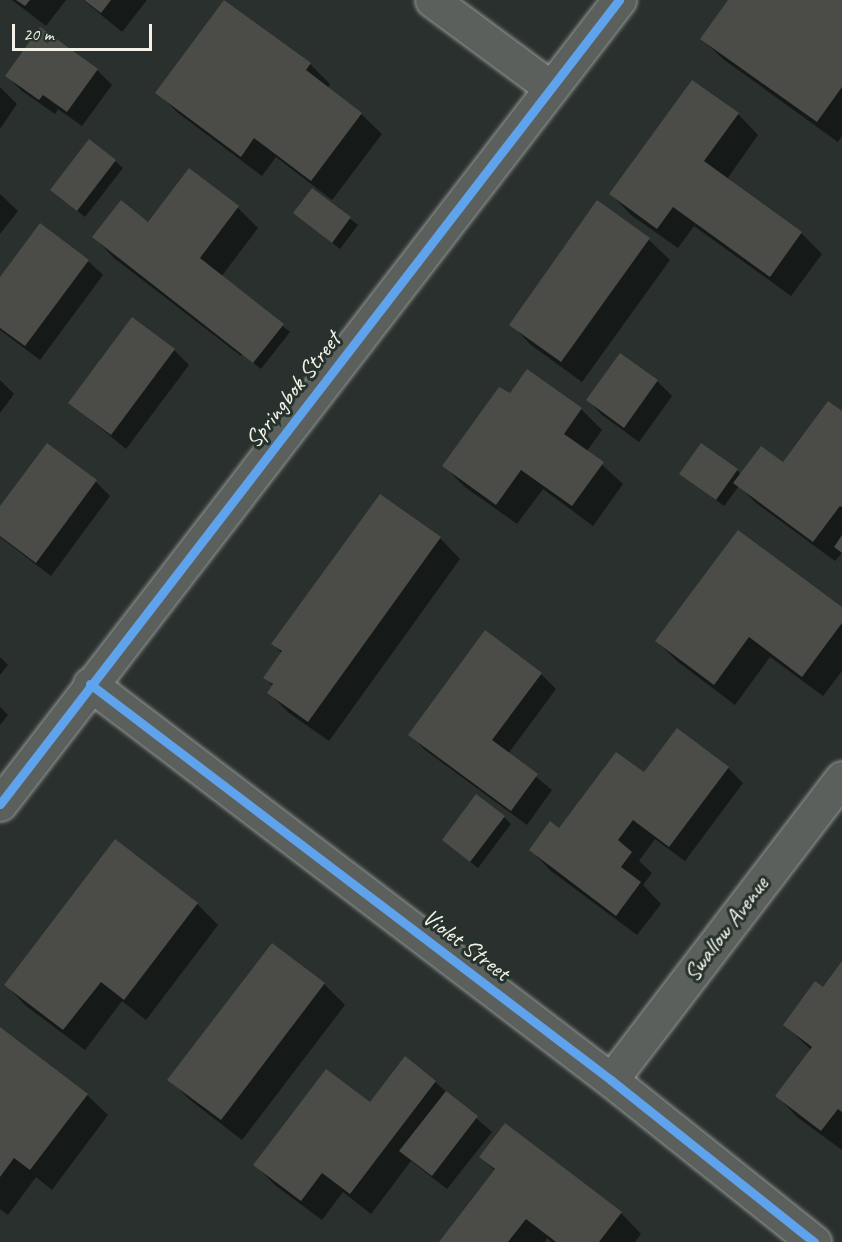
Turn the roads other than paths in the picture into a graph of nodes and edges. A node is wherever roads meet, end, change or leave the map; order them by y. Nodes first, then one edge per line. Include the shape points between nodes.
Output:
1 (432, 0) edge
2 (619, 0) edge
3 (551, 88) junction
4 (90, 684) junction
5 (842, 778) edge
6 (0, 804) edge
7 (611, 1080) junction
8 (814, 1242) edge

1 - 3 street
2 - 3 street, Springbok Street
3 - 4 street, Springbok Street
4 - 6 street, Springbok Street
4 - 7 street, Violet Street
5 - 7 street, Swallow Avenue
7 - 8 street, Violet Street

